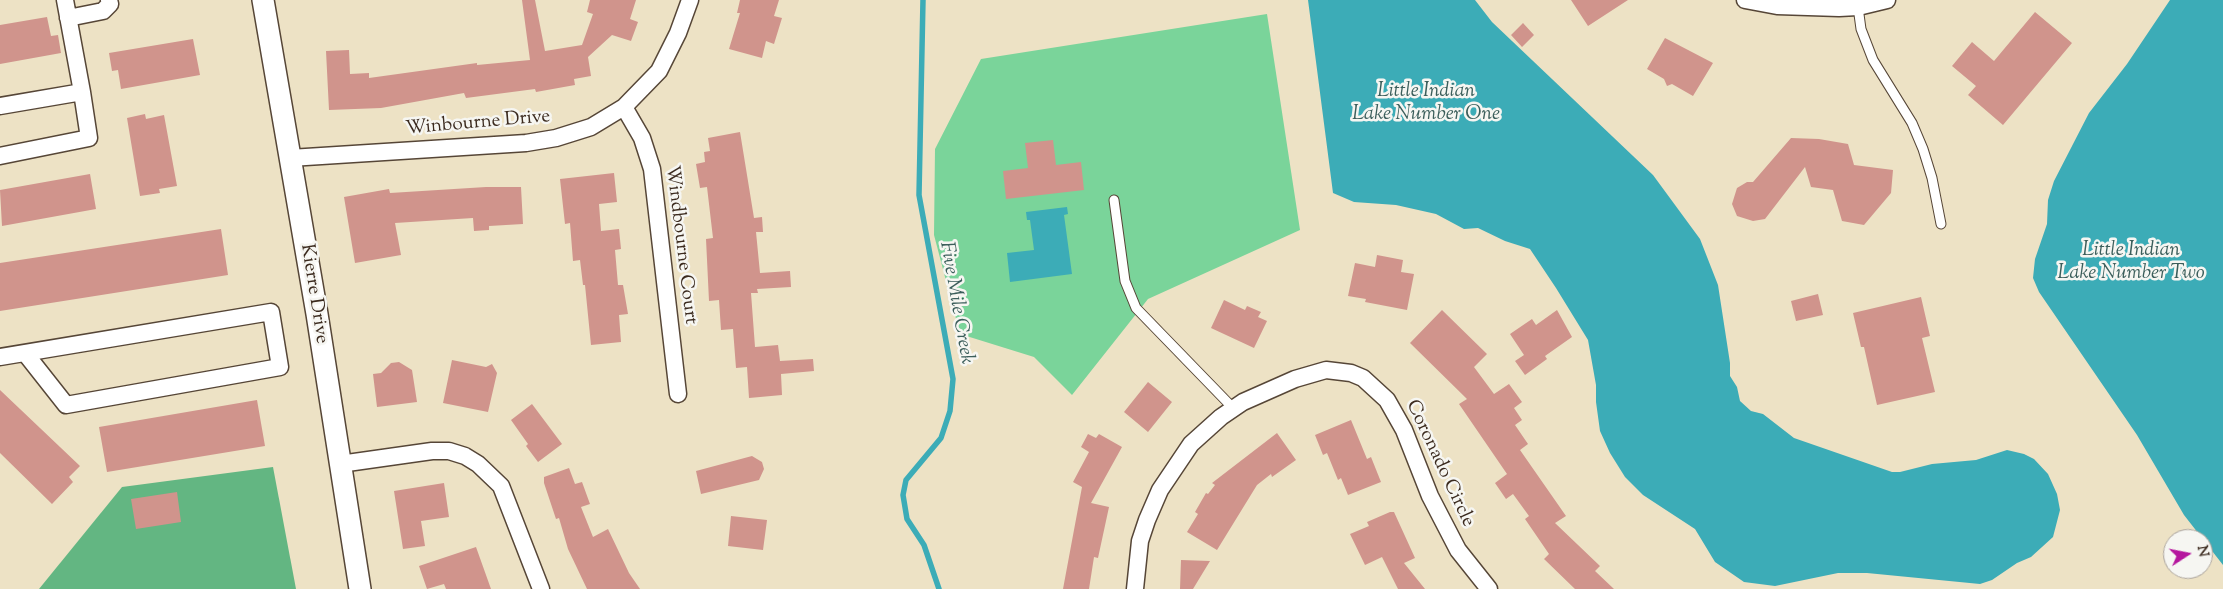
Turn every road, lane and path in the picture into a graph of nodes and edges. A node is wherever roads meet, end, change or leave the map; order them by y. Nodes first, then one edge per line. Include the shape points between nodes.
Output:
1 (65, 0) edge
2 (109, 0) edge
3 (264, 0) edge
4 (690, 0) edge
5 (1745, 0) edge
6 (1887, 0) edge
7 (1858, 7) junction
8 (68, 18) junction
9 (82, 92) junction
10 (0, 106) edge
11 (624, 107) junction
12 (0, 156) edge
13 (290, 158) junction
14 (1114, 200) dead end
15 (1941, 224) dead end
16 (25, 353) junction
17 (0, 357) edge
18 (678, 394) dead end
19 (1233, 408) junction
20 (340, 464) junction
21 (360, 589) edge
22 (540, 589) edge
23 (1135, 589) edge
24 (1489, 589) edge

1 - 8 street
2 - 8 street via 110,4 103,11
3 - 13 street, Kierre Drive
4 - 11 street, Winbourne Drive via 668,56 647,85
5 - 7 street via 1777,6
6 - 7 street
7 - 15 lane via 1861,29 1873,60 1912,123 1923,149
8 - 9 street
9 - 10 street
9 - 12 street via 89,138
11 - 13 street, Winbourne Drive via 591,127 556,138
11 - 18 street, Windbourne Court via 642,138 652,169
13 - 20 street, Kierre Drive
14 - 19 lane via 1125,281 1136,308
16 - 16 street via 271,312 280,367 66,405
16 - 17 street
19 - 23 street, Coronado Circle via 1191,444 1160,490 1140,541
19 - 24 street, Coronado Circle via 1270,388 1314,373 1338,371 1363,378 1375,387 1396,415 1444,524 1458,550
20 - 21 street, Kierre Drive
20 - 22 street via 432,451 457,454 478,464 501,486

